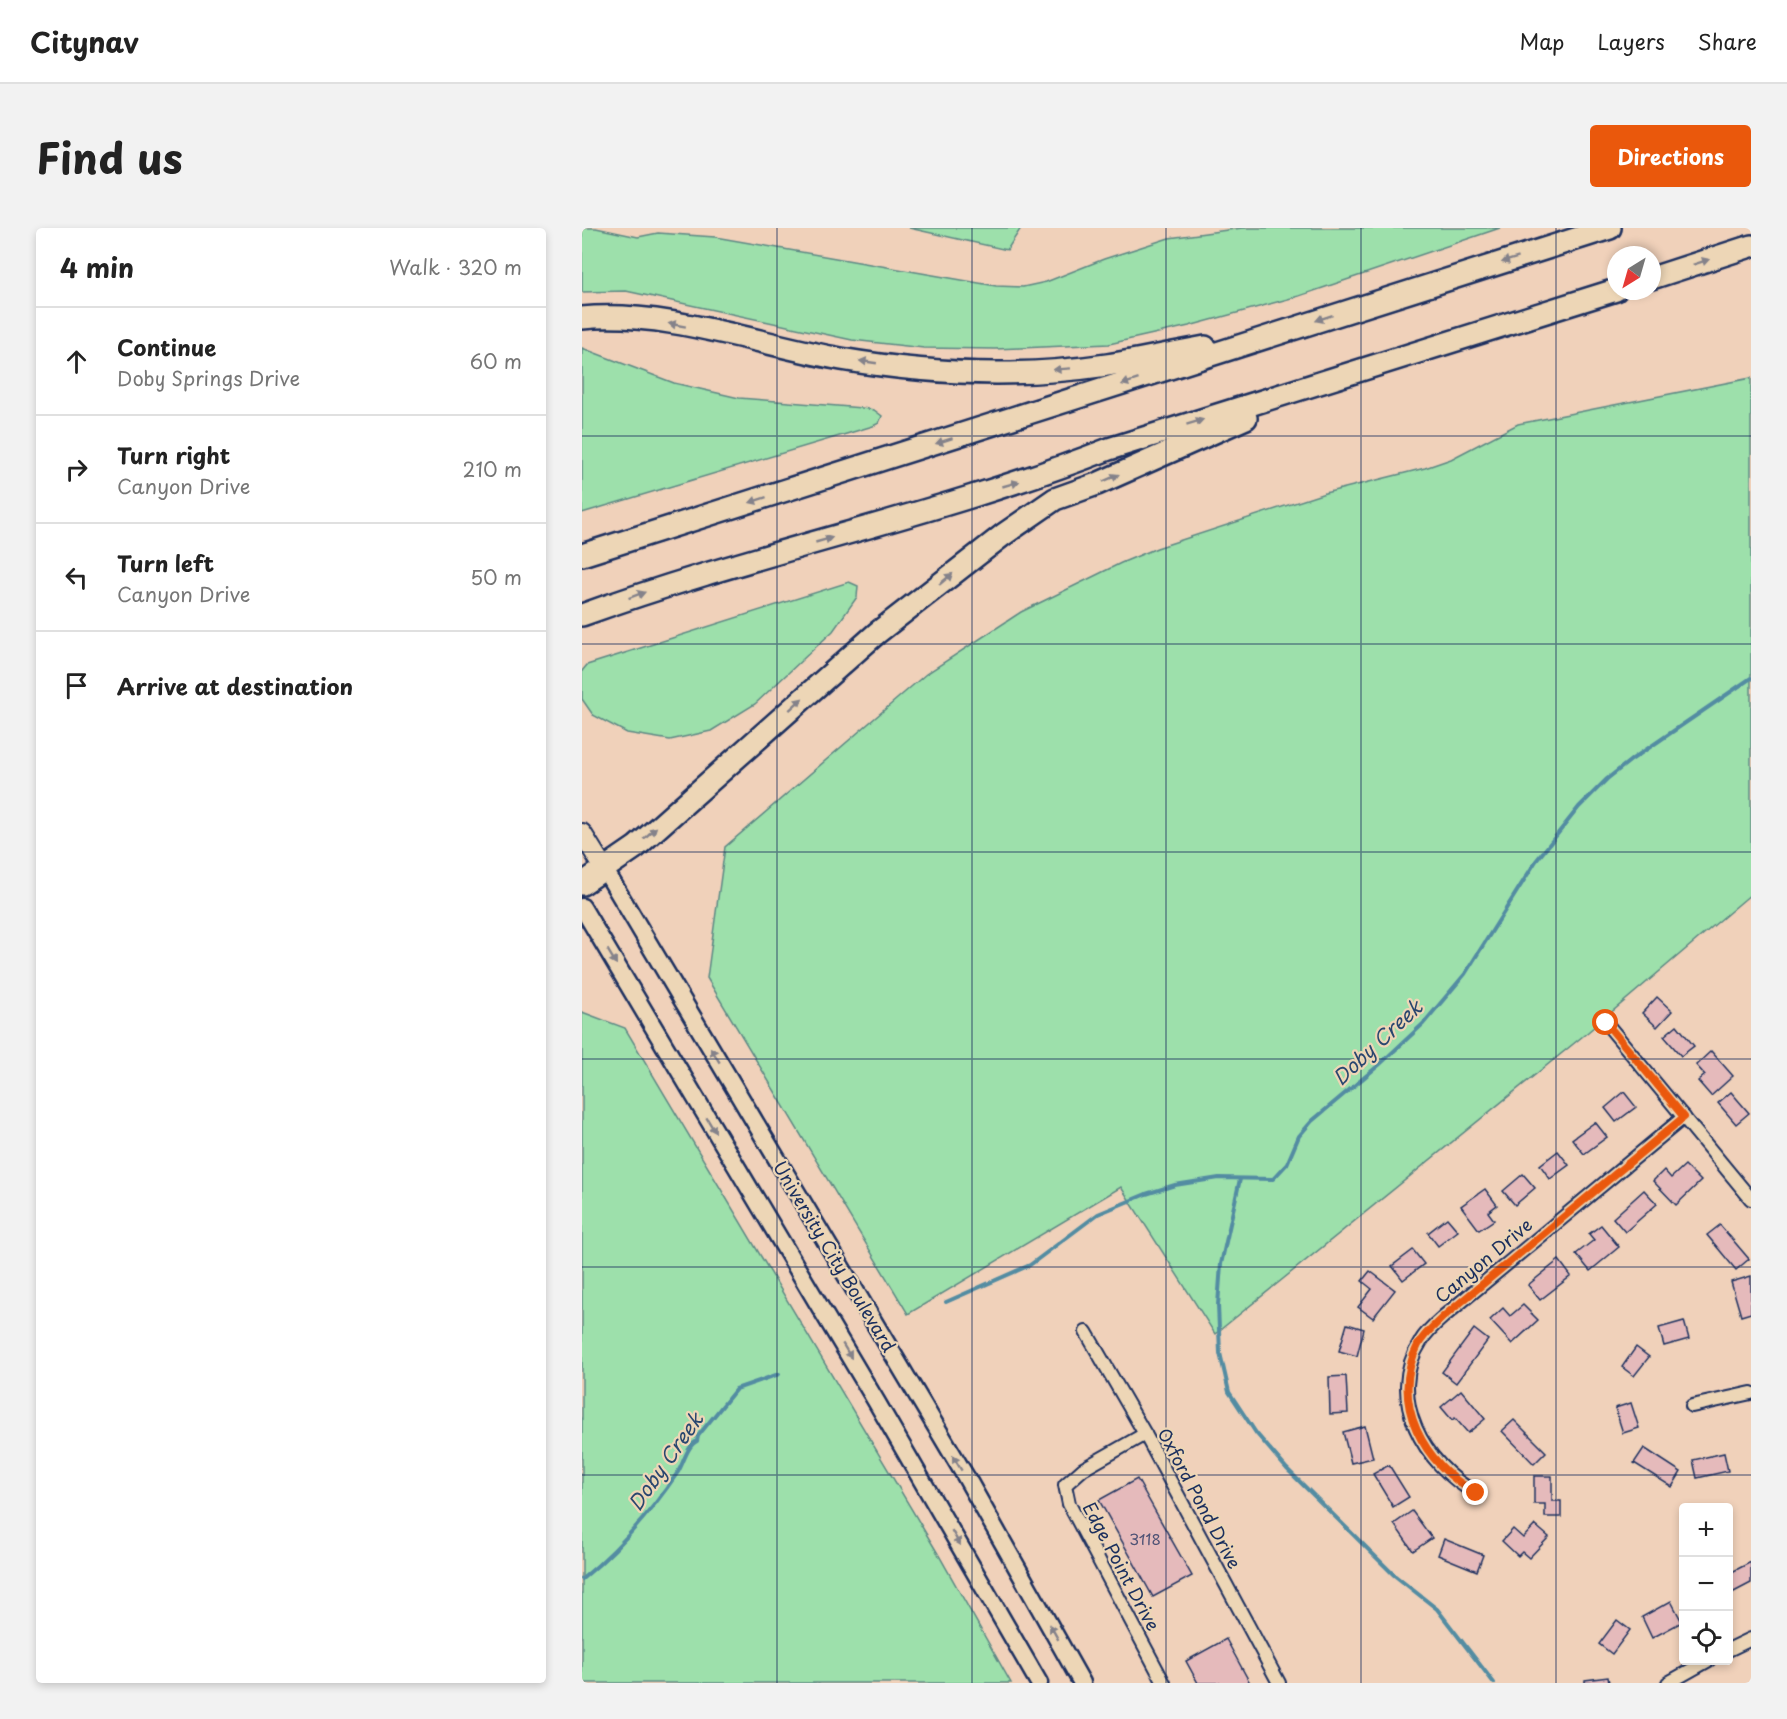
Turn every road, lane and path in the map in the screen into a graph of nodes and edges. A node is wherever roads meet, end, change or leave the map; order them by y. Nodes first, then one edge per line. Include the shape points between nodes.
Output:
1 (1610, 228) edge
2 (1751, 246) edge
3 (1661, 275) edge
4 (1607, 293) edge
5 (582, 318) edge
6 (1285, 332) junction
7 (1316, 386) junction
8 (582, 555) edge
9 (582, 615) edge
10 (582, 834) edge
11 (605, 870) junction
12 (582, 884) edge
13 (582, 907) edge
14 (1606, 1023) dead end
15 (1684, 1117) junction
16 (1751, 1199) edge
17 (1086, 1332) dead end
18 (1751, 1393) edge
19 (1692, 1406) dead end
20 (1145, 1434) junction
21 (1476, 1493) dead end
22 (1751, 1639) edge
23 (1733, 1648) edge
24 (1700, 1665) edge
25 (1039, 1683) edge
26 (1082, 1683) edge
27 (1164, 1683) edge
28 (1279, 1683) edge
29 (1668, 1683) edge

1 -> 6 highway
3 -> 2 highway
4 - 7 highway
6 -> 5 highway via 1107,365 952,372 841,359 677,324 627,317
6 -> 8 highway
9 -> 7 highway via 659,587 1039,476 1109,449
11 -> 7 highway via 636,847 877,633 1055,499
10 - 11 main road, University City Boulevard
11 - 12 highway
26 -> 11 main road, University City Boulevard via 966,1477
13 -> 25 main road
14 - 15 street
15 - 16 street
15 - 21 street, Canyon Drive via 1443,1317 1419,1343 1406,1389 1410,1416 1445,1472
17 - 20 street, Oxford Pond Drive
18 - 19 street
20 - 27 street, Edge Point Drive via 1083,1469 1065,1485 1069,1504
20 - 28 street, Oxford Pond Drive
22 - 23 street
24 - 29 street

